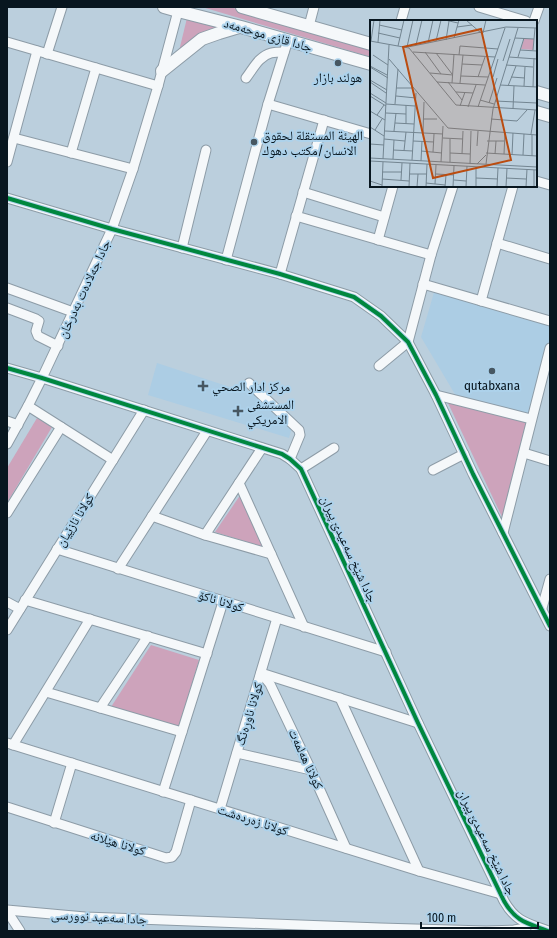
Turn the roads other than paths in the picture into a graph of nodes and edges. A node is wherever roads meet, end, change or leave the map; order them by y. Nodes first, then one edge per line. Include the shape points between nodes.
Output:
1 (62, 7) edge
2 (164, 7) edge
3 (244, 7) edge
4 (314, 7) edge
5 (405, 7) edge
6 (479, 7) edge
7 (538, 7) edge
8 (179, 9) edge
9 (401, 20) edge
10 (523, 20) edge
11 (534, 20) edge
12 (309, 26) junction
13 (241, 27) junction
14 (7, 42) edge
15 (370, 44) edge
16 (286, 46) junction
17 (37, 51) junction
18 (47, 54) junction
19 (370, 64) edge
20 (96, 68) junction
21 (162, 71) junction
22 (246, 78) dead end
23 (158, 86) junction
24 (537, 92) edge
25 (550, 96) edge
26 (268, 104) junction
27 (537, 112) edge
28 (550, 116) edge
29 (324, 120) junction
30 (370, 134) edge
31 (14, 138) junction
32 (206, 150) dead end
33 (71, 153) junction
34 (7, 162) edge
35 (133, 169) junction
36 (537, 181) edge
37 (550, 185) edge
38 (393, 187) edge
39 (453, 187) edge
40 (513, 187) edge
41 (303, 192) junction
42 (7, 198) edge
43 (296, 216) junction
44 (384, 217) junction
45 (112, 229) junction
46 (378, 240) junction
47 (497, 243) junction
48 (182, 248) junction
49 (431, 255) junction
50 (550, 259) edge
51 (226, 260) junction
52 (280, 274) junction
53 (423, 284) junction
54 (7, 288) edge
55 (482, 301) junction
56 (7, 308) edge
57 (73, 312) junction
58 (550, 321) edge
59 (408, 342) junction
60 (58, 346) junction
61 (550, 348) edge
62 (380, 366) dead end
63 (7, 368) edge
64 (42, 378) junction
65 (249, 383) dead end
66 (436, 395) junction
67 (28, 406) junction
68 (144, 410) junction
69 (532, 419) junction
70 (7, 421) edge
71 (18, 424) junction
72 (61, 427) junction
73 (207, 430) junction
74 (7, 444) edge
75 (262, 448) junction
76 (334, 448) dead end
77 (524, 453) junction
78 (464, 454) junction
79 (290, 459) junction
80 (113, 460) junction
81 (550, 461) edge
82 (301, 469) junction
83 (433, 470) dead end
84 (239, 483) junction
85 (7, 513) edge
86 (152, 516) junction
87 (503, 533) junction
88 (205, 535) junction
89 (57, 550) junction
90 (271, 554) junction
91 (118, 569) junction
92 (550, 579) edge
93 (25, 600) junction
94 (7, 602) edge
95 (223, 602) junction
96 (542, 608) junction
97 (20, 609) junction
98 (277, 618) junction
99 (90, 619) junction
100 (550, 626) edge
101 (304, 627) junction
102 (7, 630) edge
103 (148, 636) junction
104 (386, 652) junction
105 (207, 654) junction
106 (261, 673) junction
107 (46, 692) junction
108 (340, 698) junction
109 (100, 708) junction
110 (418, 723) junction
111 (182, 732) junction
112 (10, 744) edge
113 (237, 753) junction
114 (72, 763) junction
115 (311, 770) junction
116 (163, 792) junction
117 (191, 800) junction
118 (7, 807) edge
119 (220, 809) junction
120 (54, 823) junction
121 (346, 848) junction
122 (419, 871) junction
123 (501, 894) junction
124 (7, 911) edge
125 (517, 918) junction
126 (194, 921) junction
127 (253, 927) edge
128 (320, 928) edge
129 (380, 930) edge
130 (531, 930) edge
131 (20, 931) edge
132 (189, 931) edge
133 (463, 931) edge
134 (548, 931) edge

1 - 18 street
2 - 8 main road, جادا قازی موحەمەد
3 - 12 main road, جادا قازی موحەمەد
4 - 12 street
5 - 9 street
6 - 10 street
7 - 11 street
8 - 13 main road, جادا قازی موحەمەد
8 - 21 street, جادا جەلادەت بەدرخان
12 - 15 main road, جادا قازی موحەمەد
13 - 16 main road, جادا قازی موحەمەد
13 - 21 main road via 202,39
14 - 17 street
16 - 19 main road, جادا قازی موحەمەد
16 - 22 street via 260,59
16 - 26 street
17 - 18 street
17 - 31 street
18 - 20 street
20 - 23 street
20 - 33 street
21 - 23 street, جادا جەلادەت بەدرخان
23 - 35 street, جادا جەلادەت بەدرخان
24 - 25 main road
26 - 29 street
26 - 51 street
27 - 28 main road
29 - 30 street
29 - 41 street
31 - 33 street
31 - 34 street
32 - 48 street
33 - 35 street
35 - 45 street, جادا جەلادەت بەدرخان
36 - 37 street
38 - 44 street
39 - 49 street
40 - 47 street
41 - 43 street
41 - 44 street
42 - 45 street
43 - 46 street
43 - 52 street
44 - 46 street
45 - 48 street
45 - 57 street, جادا جەلادەت بەدرخان
46 - 49 street
47 - 50 street
47 - 55 street
48 - 51 street
49 - 53 street
51 - 52 street
52 - 59 street via 354,297 381,316
53 - 55 street
53 - 59 street
54 - 57 street
55 - 58 street
56 - 60 street via 39,321 36,331 38,336
57 - 60 street, جادا جەلادەت بەدرخان
59 - 62 street
59 - 66 street
60 - 64 street, جادا جەلادەت بەدرخان
61 - 69 street
63 - 64 street, جادا شێخ سەعیدێ پیران
64 - 67 street, جادا جەلادەت بەدرخان
64 - 68 street, جادا شێخ سەعیدێ پیران
65 - 79 street via 299,430 300,435
66 - 69 street
66 - 78 street
67 - 71 street, جادا جەلادەت بەدرخان
67 - 72 street
68 - 73 street, جادا شێخ سەعیدێ پیران
68 - 80 street, کولانا نازێیان
69 - 77 street
70 - 71 street
71 - 74 street, جادا جەلادەت بەدرخان
72 - 80 street
72 - 85 street
73 - 75 street, جادا شێخ سەعیدێ پیران
73 - 86 street
75 - 79 street, جادا شێخ سەعیدێ پیران
75 - 84 street
76 - 82 street
77 - 81 street
77 - 87 street
78 - 83 street
78 - 87 street
79 - 82 street, جادا شێخ سەعیدێ پیران
80 - 89 street, کولانا نازێیان
82 - 104 street, جادا شێخ سەعیدێ پیران
84 - 88 street
84 - 90 street
86 - 88 street
86 - 91 street
87 - 96 street
88 - 90 street
89 - 91 street, کولانا ئاکۆ
89 - 93 street, کولانا نازێیان
90 - 101 street
91 - 95 street, کولانا ئاکۆ
92 - 96 street
93 - 97 street, کولانا نازێیان
93 - 99 street
94 - 97 street
95 - 98 street, کولانا ئاکۆ
95 - 105 street
96 - 100 street
97 - 102 street, کولانا نازێیان
98 - 101 street, کولانا ئاکۆ
98 - 106 street, کولانا ناوڕەنگ
99 - 103 street
99 - 107 street
101 - 104 street, کولانا ئاکۆ
103 - 105 street
103 - 109 street
104 - 110 street, جادا شێخ سەعیدێ پیران
105 - 111 street
106 - 108 street
106 - 113 street, کولانا ناوڕەنگ
106 - 115 street, کولانا هەلمەت via 270,684
107 - 109 street
107 - 112 street
108 - 110 street
108 - 122 street
109 - 111 street
110 - 123 street, جادا شێخ سەعیدێ پیران
111 - 116 street
112 - 114 street, کولانا زەردەشت
113 - 115 street
113 - 119 street, کولانا ناوڕەنگ
114 - 116 street, کولانا زەردەشت
114 - 120 street
115 - 121 street, کولانا هەلمەت
116 - 117 street, کولانا زەردەشت
117 - 119 street, کولانا زەردەشت
117 - 120 street, کولانا هێلانە via 176,852 172,857 166,858
118 - 120 street, کولانا هێلانە
119 - 121 street, کولانا زەردەشت
121 - 122 street, کولانا زەردەشت
122 - 123 street, کولانا زەردەشت
123 - 125 street, جادا شێخ سەعیدێ پیران
124 - 126 street, جادا سەعید نوورسی
124 - 131 street
125 - 130 street, جادا شێخ سەعیدێ پیران
125 - 134 street
126 - 127 street, جادا سەعید نوورسی
126 - 132 street
127 - 128 street, جادا سەعید نوورسی
128 - 129 street, جادا سەعید نوورسی
129 - 133 street, جادا سەعید نوورسی
130 - 133 street, جادا سەعید نوورسی

